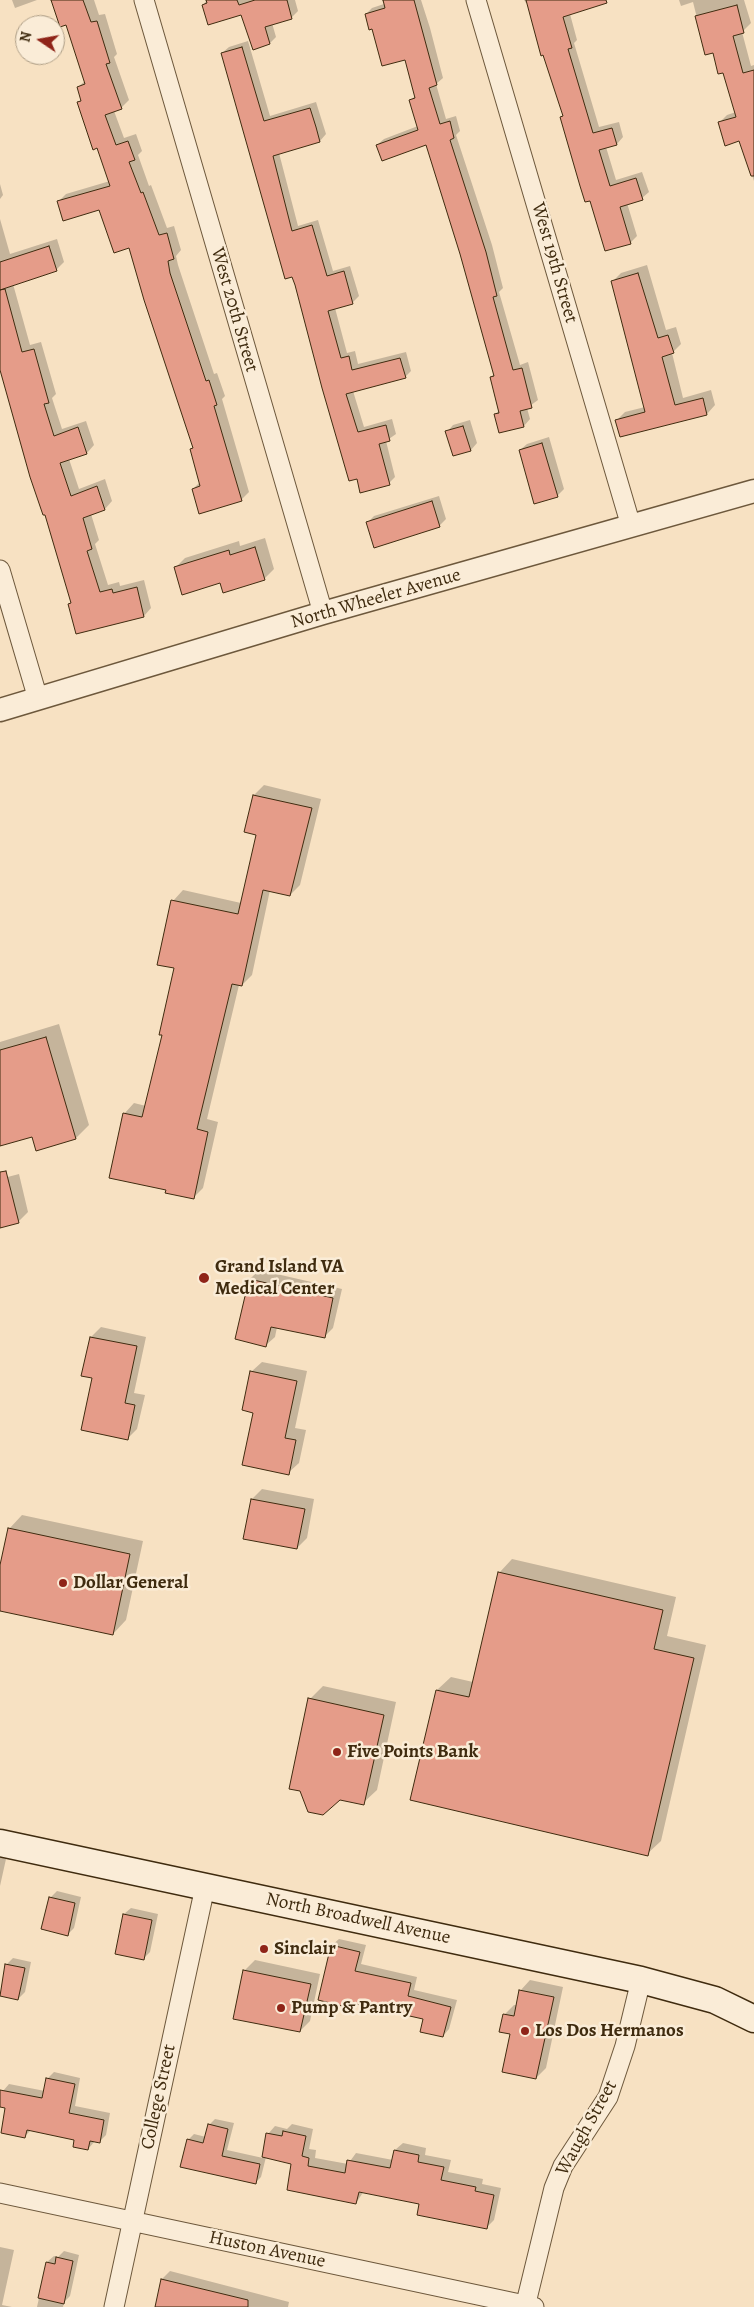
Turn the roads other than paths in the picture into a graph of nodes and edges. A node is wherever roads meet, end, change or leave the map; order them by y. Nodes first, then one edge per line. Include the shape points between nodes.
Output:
1 (476, 0) edge
2 (145, 4) edge
3 (754, 491) edge
4 (631, 526) junction
5 (0, 570) edge
6 (323, 614) junction
7 (38, 699) junction
8 (0, 710) edge
9 (0, 1843) edge
10 (204, 1887) junction
11 (641, 1980) junction
12 (754, 1998) edge
13 (715, 2000) junction
14 (754, 2019) edge
15 (0, 2194) edge
16 (133, 2222) junction
17 (528, 2306) edge
18 (114, 2307) edge

1 - 4 street, West 19th Street
2 - 6 street, West 20th Street
3 - 4 street, North Wheeler Avenue
4 - 6 street, North Wheeler Avenue
5 - 7 street
6 - 7 street, North Wheeler Avenue
7 - 8 street, North Wheeler Avenue
9 - 10 main road, North Broadwell Avenue
10 - 11 main road, North Broadwell Avenue
10 - 16 street, College Street
11 - 13 main road, North Broadwell Avenue
11 - 17 street, Waugh Street via 625,2046 608,2097 563,2166 554,2188
12 - 13 main road, North Broadwell Avenue
13 - 14 main road, North Broadwell Avenue
15 - 16 street, Huston Avenue
16 - 17 street, Huston Avenue
16 - 18 street, College Street

